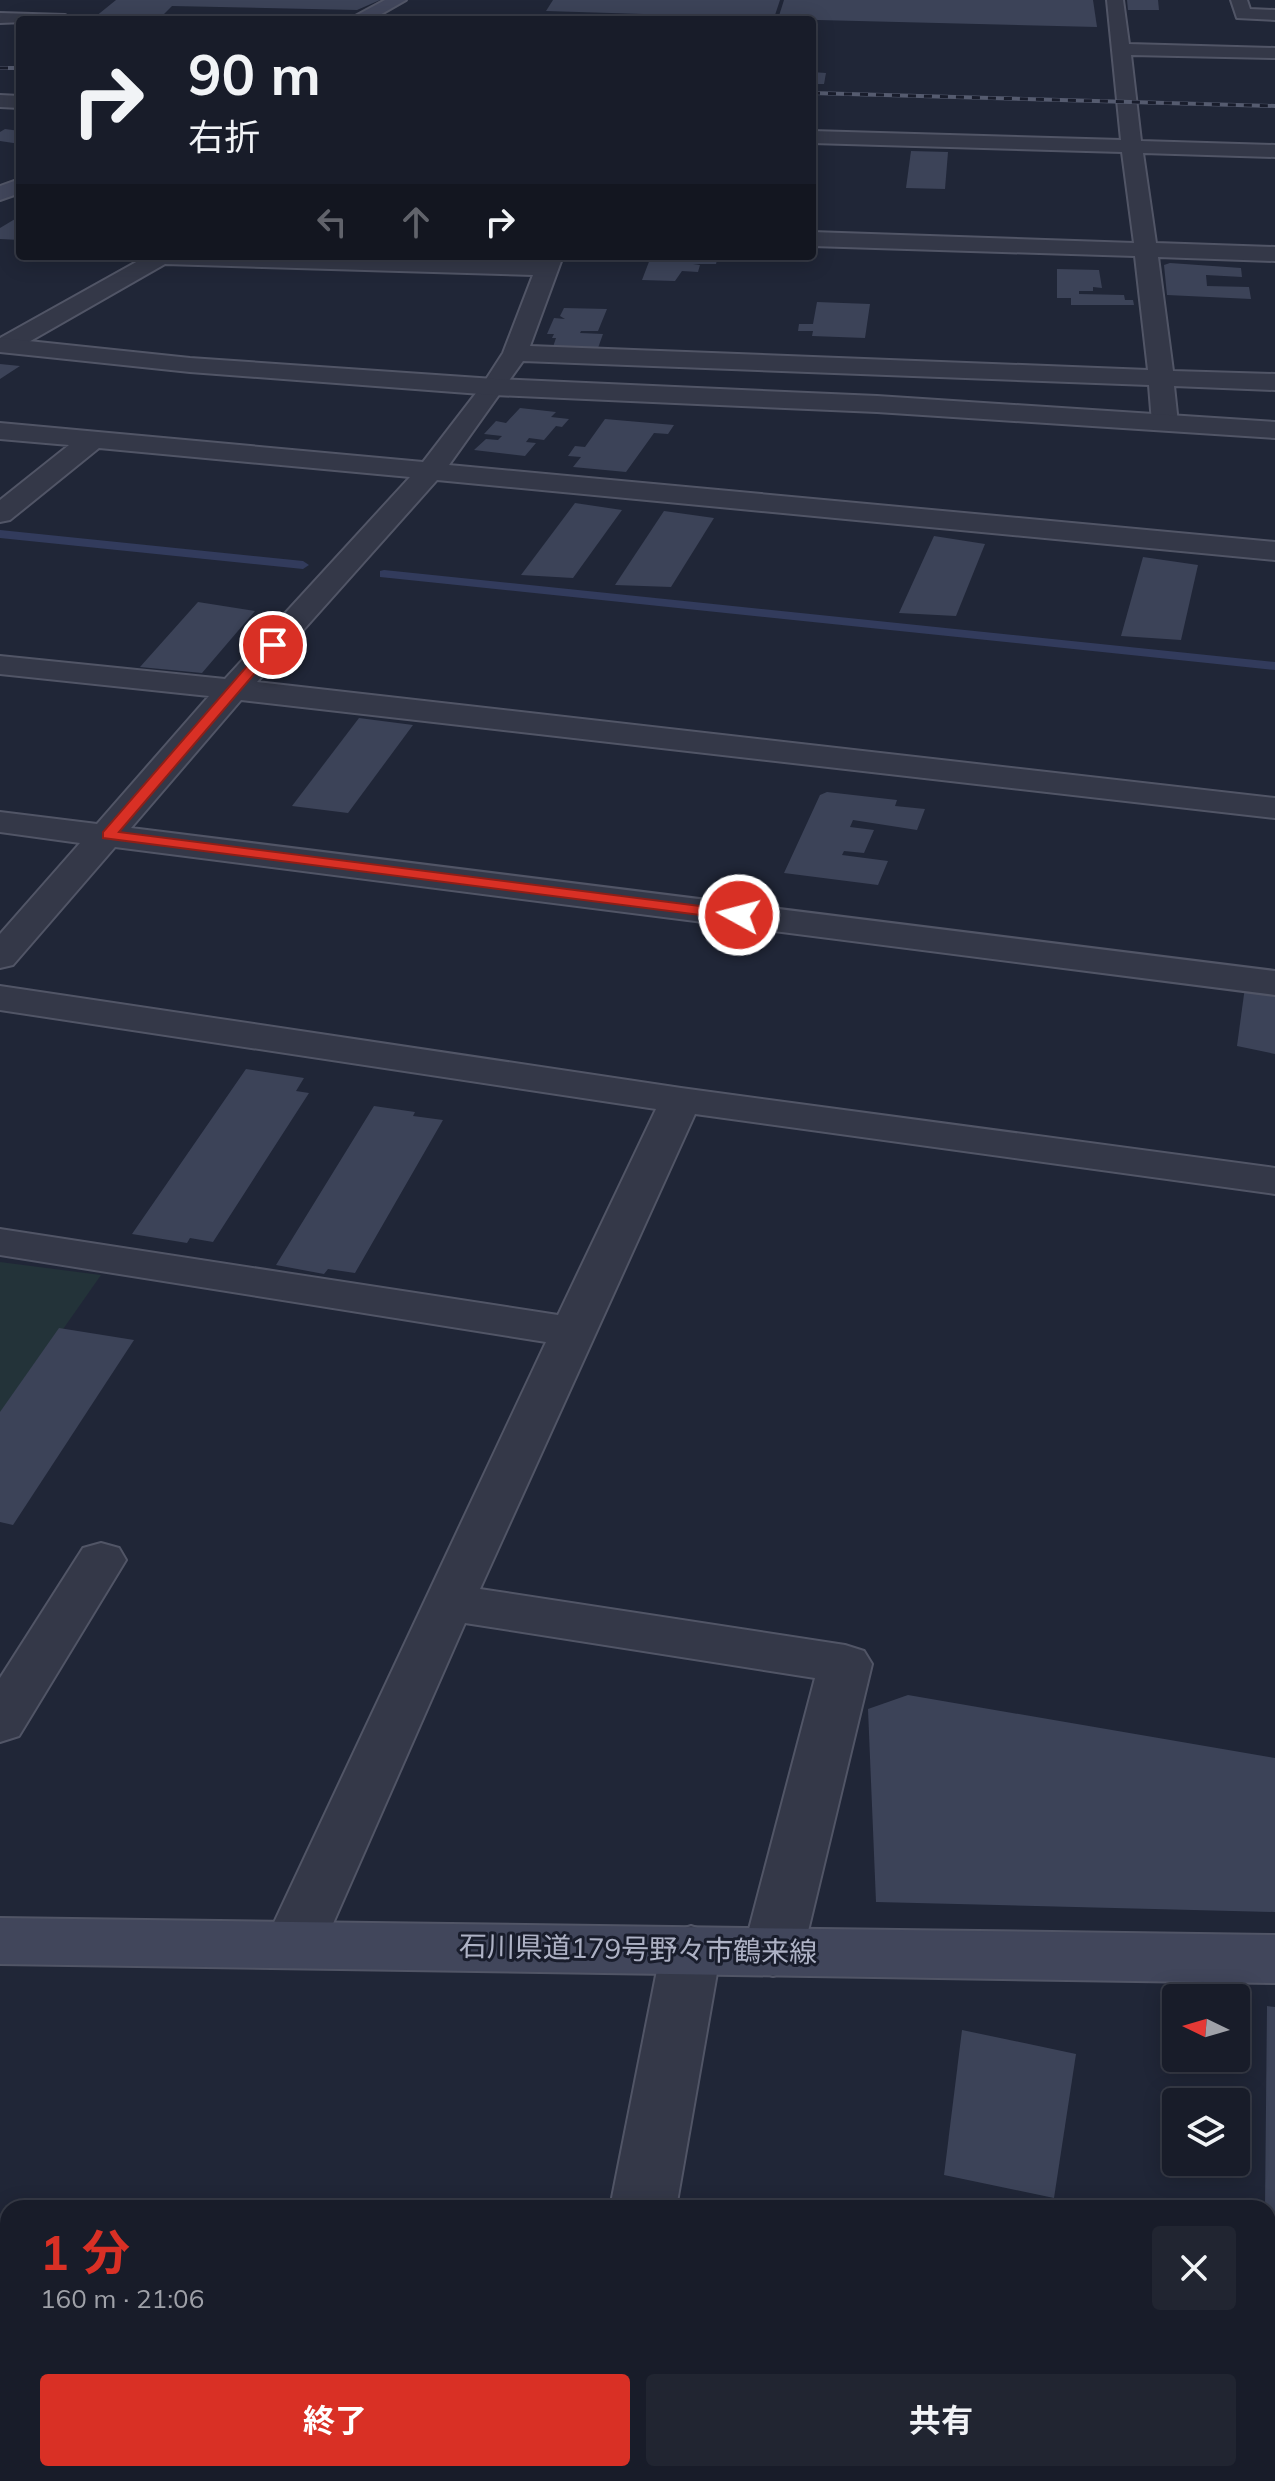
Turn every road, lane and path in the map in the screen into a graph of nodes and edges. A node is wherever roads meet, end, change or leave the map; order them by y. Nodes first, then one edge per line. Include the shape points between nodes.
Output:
1 (398, 0) edge
2 (1115, 0) edge
3 (1275, 15) edge
4 (365, 16) edge
5 (1247, 27) edge
6 (1121, 49) junction
7 (1275, 53) edge
8 (816, 137) edge
9 (1129, 146) junction
10 (1275, 151) edge
11 (816, 239) edge
12 (1148, 250) junction
13 (1275, 254) edge
14 (157, 260) edge
15 (394, 260) edge
16 (549, 262) edge
17 (2, 346) edge
18 (515, 353) junction
19 (1161, 377) junction
20 (1275, 382) edge
21 (494, 387) junction
22 (1165, 423) junction
23 (1275, 430) edge
24 (0, 431) edge
25 (93, 439) junction
26 (432, 469) junction
27 (0, 514) edge
28 (1275, 551) edge
29 (0, 665) edge
30 (233, 689) junction
31 (1275, 808) edge
32 (0, 822) edge
33 (108, 835) junction
34 (0, 957) edge
35 (1275, 983) edge
36 (0, 998) edge
37 (681, 1100) junction
38 (1275, 1181) edge
39 (0, 1242) edge
40 (574, 1332) junction
41 (101, 1560) dead end
42 (448, 1602) junction
43 (0, 1722) edge
44 (0, 1941) edge
45 (294, 1944) junction
46 (691, 1950) junction
47 (773, 1952) junction
48 (1275, 1959) edge
49 (644, 2200) edge

1 - 4 main road
2 - 6 street
3 - 5 street
5 - 6 street
5 - 7 street
6 - 9 street
8 - 9 street
9 - 10 street
9 - 12 street
11 - 12 street
12 - 13 street
12 - 19 street
14 - 17 street
15 - 16 street
16 - 18 street
17 - 21 street
18 - 19 street
18 - 21 street
19 - 20 street
19 - 22 street
21 - 22 street
21 - 26 street
22 - 23 street
24 - 25 street
25 - 26 street
25 - 27 street
26 - 28 street
26 - 30 street
29 - 30 street
30 - 31 street
30 - 33 street
32 - 33 street
33 - 34 street
33 - 35 street
36 - 37 street
37 - 38 street
37 - 40 street
39 - 40 street
40 - 42 street
41 - 43 street
42 - 45 street
42 - 47 street via 845,1664
44 - 45 main road, 石川県道179号野々市鶴来線
45 - 46 main road, 石川県道179号野々市鶴来線
46 - 47 main road, 石川県道179号野々市鶴来線
46 - 49 street
47 - 48 main road, 石川県道179号野々市鶴来線

